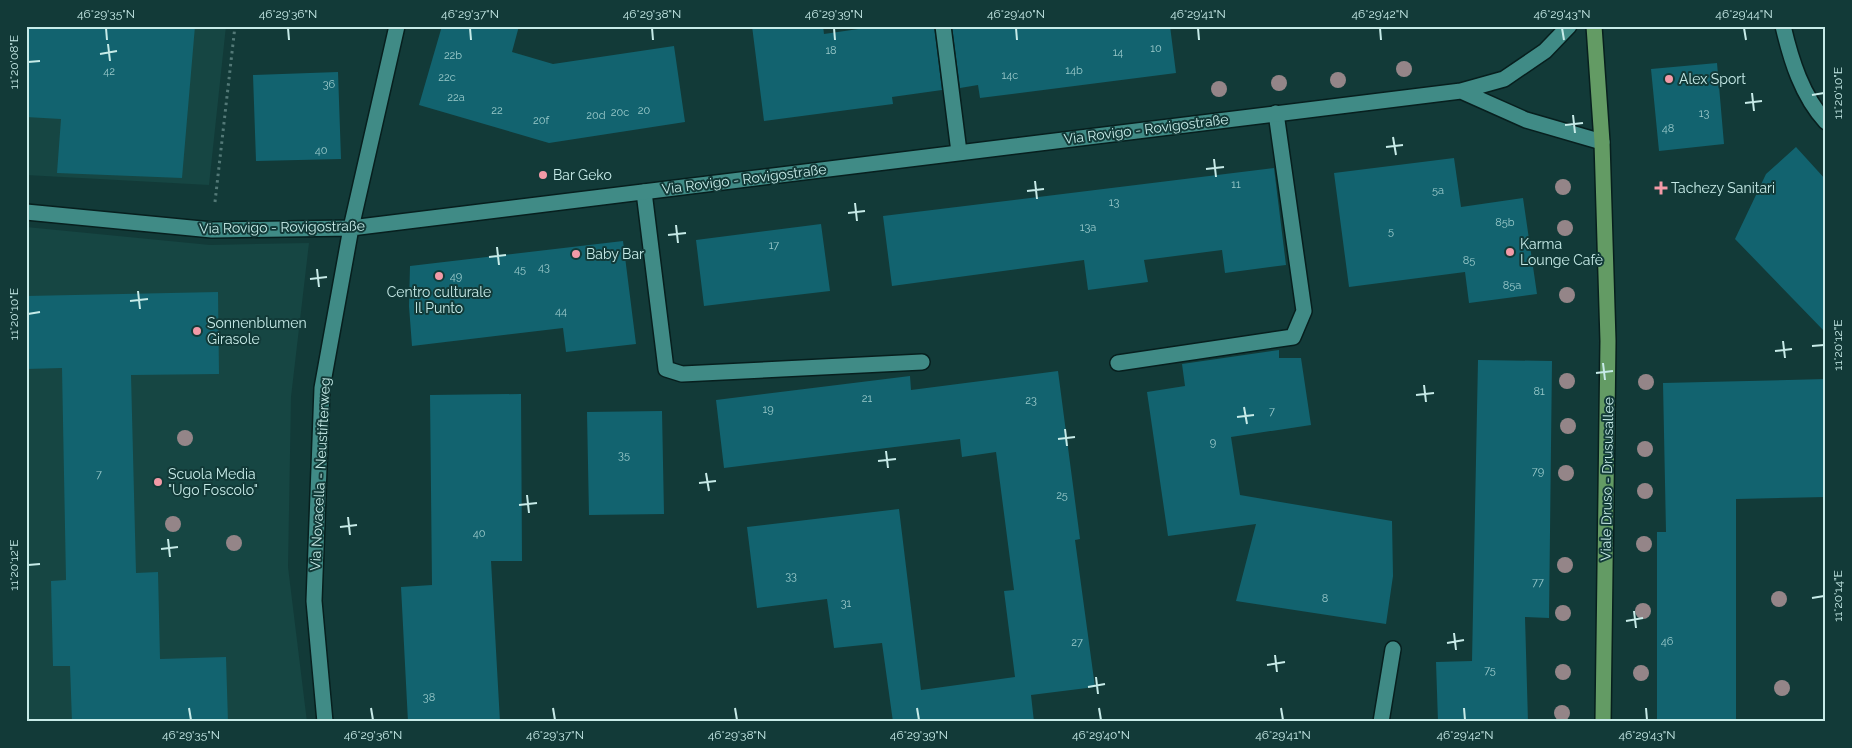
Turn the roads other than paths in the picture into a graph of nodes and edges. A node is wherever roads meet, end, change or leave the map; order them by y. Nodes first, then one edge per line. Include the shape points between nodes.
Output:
1 (397, 26) edge
2 (943, 26) edge
3 (1569, 26) edge
4 (1594, 26) edge
5 (1783, 26) edge
6 (1460, 91) junction
7 (1276, 114) junction
8 (1826, 122) edge
9 (1602, 142) junction
10 (959, 152) junction
11 (644, 192) junction
12 (26, 212) edge
13 (351, 228) junction
14 (922, 362) dead end
15 (1118, 363) dead end
16 (1393, 649) dead end
17 (325, 722) edge
18 (1382, 722) edge
19 (1603, 722) edge

1 - 13 street, Via Novacella - Neustifterweg
2 - 10 street
3 - 6 street, Via Rovigo - Rovigostraße via 1545,52 1504,79
4 - 9 main road, Viale Druso - Drususallee
5 - 8 street via 1790,58 1813,109
6 - 7 street, Via Rovigo - Rovigostraße
6 - 9 street via 1526,120
7 - 10 street, Via Rovigo - Rovigostraße
7 - 15 street via 1304,311 1293,337
9 - 19 main road, Viale Druso - Drususallee via 1608,341
10 - 11 street, Via Rovigo - Rovigostraße
11 - 13 street, Via Rovigo - Rovigostraße
11 - 14 street via 666,369 682,374
12 - 13 street, Via Rovigo - Rovigostraße via 212,230
13 - 17 street, Via Novacella - Neustifterweg via 322,388 314,601
16 - 18 street

